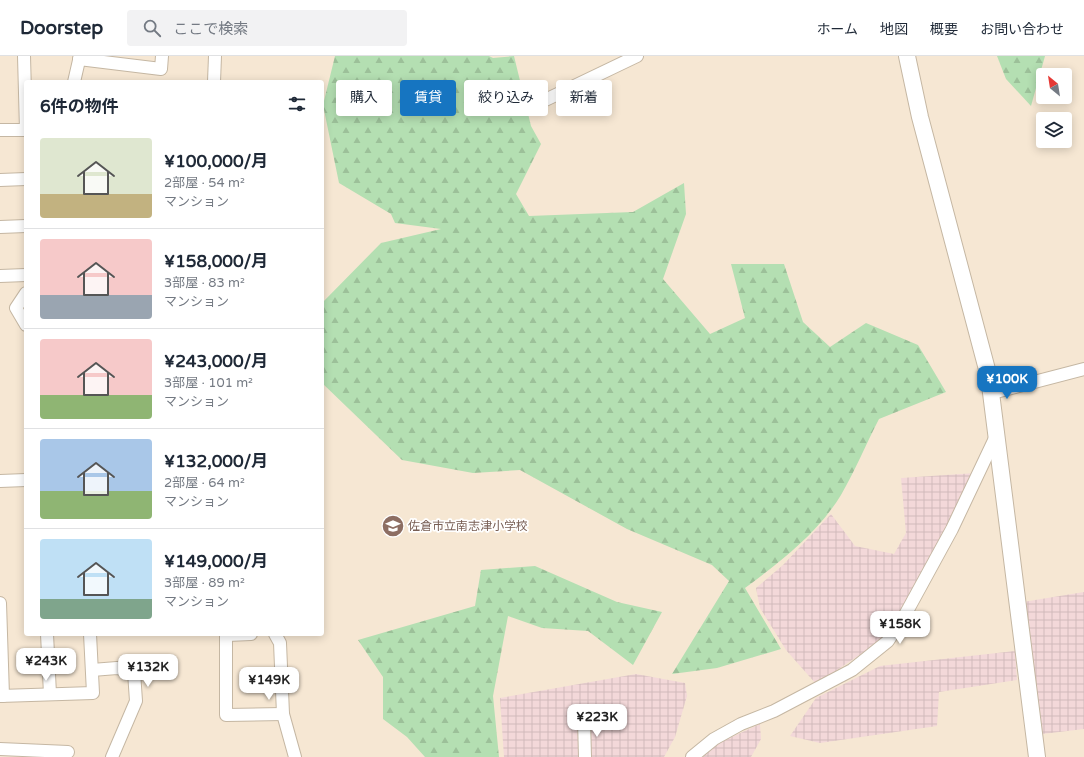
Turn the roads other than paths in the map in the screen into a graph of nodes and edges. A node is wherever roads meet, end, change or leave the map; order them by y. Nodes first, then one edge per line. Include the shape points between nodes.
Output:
1 (24, 56) edge
2 (162, 56) edge
3 (215, 56) edge
4 (637, 56) edge
5 (907, 56) edge
6 (80, 58) edge
7 (25, 80) edge
8 (74, 80) edge
9 (214, 80) edge
10 (548, 99) edge
11 (0, 130) edge
12 (24, 130) edge
13 (24, 179) edge
14 (0, 180) edge
15 (24, 226) edge
16 (0, 227) edge
17 (24, 274) edge
18 (0, 276) edge
19 (24, 296) edge
20 (24, 318) edge
21 (1084, 369) edge
22 (992, 392) junction
23 (998, 433) junction
24 (0, 480) edge
25 (24, 480) edge
26 (0, 603) edge
27 (47, 636) edge
28 (90, 636) edge
29 (226, 636) edge
30 (276, 636) edge
31 (92, 670) junction
32 (50, 694) junction
33 (2, 696) edge
34 (282, 714) junction
35 (584, 720) dead end
36 (0, 749) edge
37 (68, 752) dead end
38 (112, 757) edge
39 (295, 757) edge
40 (585, 757) edge
41 (692, 757) edge
42 (1037, 757) edge

1 - 7 street
2 - 6 street via 161,69
3 - 9 street
4 - 10 street
5 - 22 street via 920,118 980,336
6 - 8 street
11 - 12 street
13 - 14 street
15 - 16 street
17 - 18 street
19 - 20 street via 16,308
21 - 22 street
22 - 23 street
23 - 41 street via 948,535 888,641 852,670 774,711 740,724 714,739
23 - 42 street
24 - 25 street
26 - 33 street
27 - 32 street
28 - 31 street
29 - 34 street via 226,715
30 - 34 street via 280,643
31 - 32 street via 93,693
31 - 38 street via 117,668 134,672 136,701
32 - 33 street
34 - 39 street
35 - 40 street
36 - 37 street

